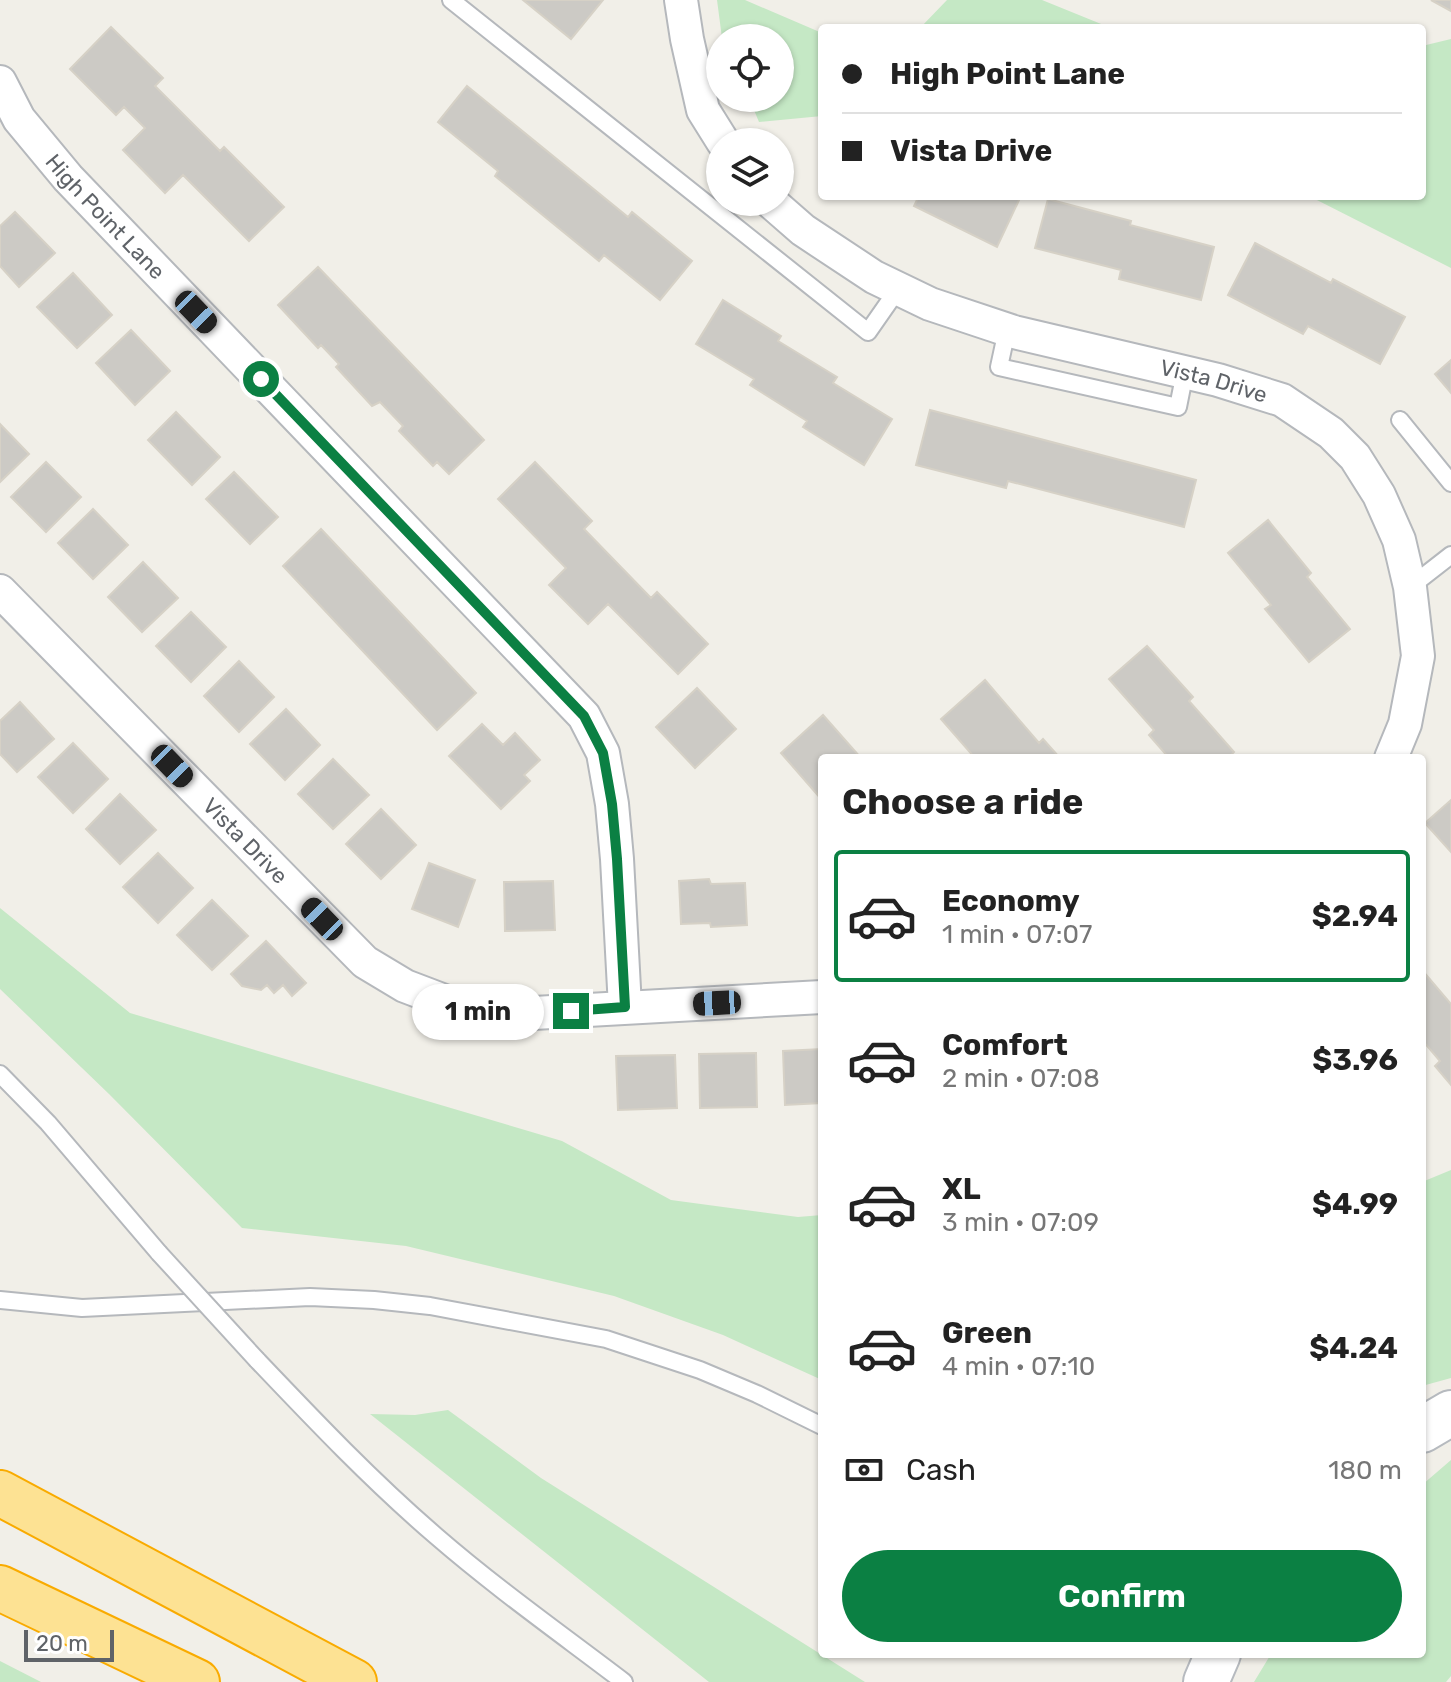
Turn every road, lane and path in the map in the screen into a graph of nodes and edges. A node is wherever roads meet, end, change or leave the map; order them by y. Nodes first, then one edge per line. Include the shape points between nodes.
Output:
1 (451, 0) edge
2 (681, 0) edge
3 (0, 82) edge
4 (714, 128) edge
5 (787, 216) edge
6 (898, 289) junction
7 (1400, 420) dead end
8 (1451, 483) edge
9 (1451, 555) edge
10 (1410, 587) junction
11 (0, 591) edge
12 (1393, 754) edge
13 (818, 997) edge
14 (625, 1007) junction
15 (0, 1074) edge
16 (0, 1300) edge
17 (1451, 1413) edge
18 (818, 1424) edge
19 (1426, 1428) edge
20 (0, 1493) edge
21 (0, 1511) edge
22 (0, 1588) edge
23 (252, 1627) junction
24 (1216, 1658) edge
25 (197, 1682) edge
26 (354, 1682) edge
27 (624, 1682) edge
28 (1206, 1682) edge

1 - 6 lane via 868,332
2 - 4 street via 703,110
3 - 14 street, High Point Lane via 19,119 68,178 584,716 603,753 612,804
5 - 6 street, Vista Drive
6 - 10 street, Vista Drive via 1007,330 1282,400 1331,433 1355,457 1399,540
7 - 8 lane
9 - 10 lane
10 - 12 street, Vista Drive via 1418,656 1405,724
11 - 14 street, Vista Drive via 365,962 405,986 455,1005 516,1014
13 - 14 street, Vista Drive
15 - 27 lane, bridge via 321,1428 434,1535
16 - 18 lane via 82,1308 310,1297 430,1306 621,1343 700,1370
17 - 19 main road
20 - 23 highway
21 - 23 highway
22 - 25 highway
23 - 26 highway
24 - 28 main road

